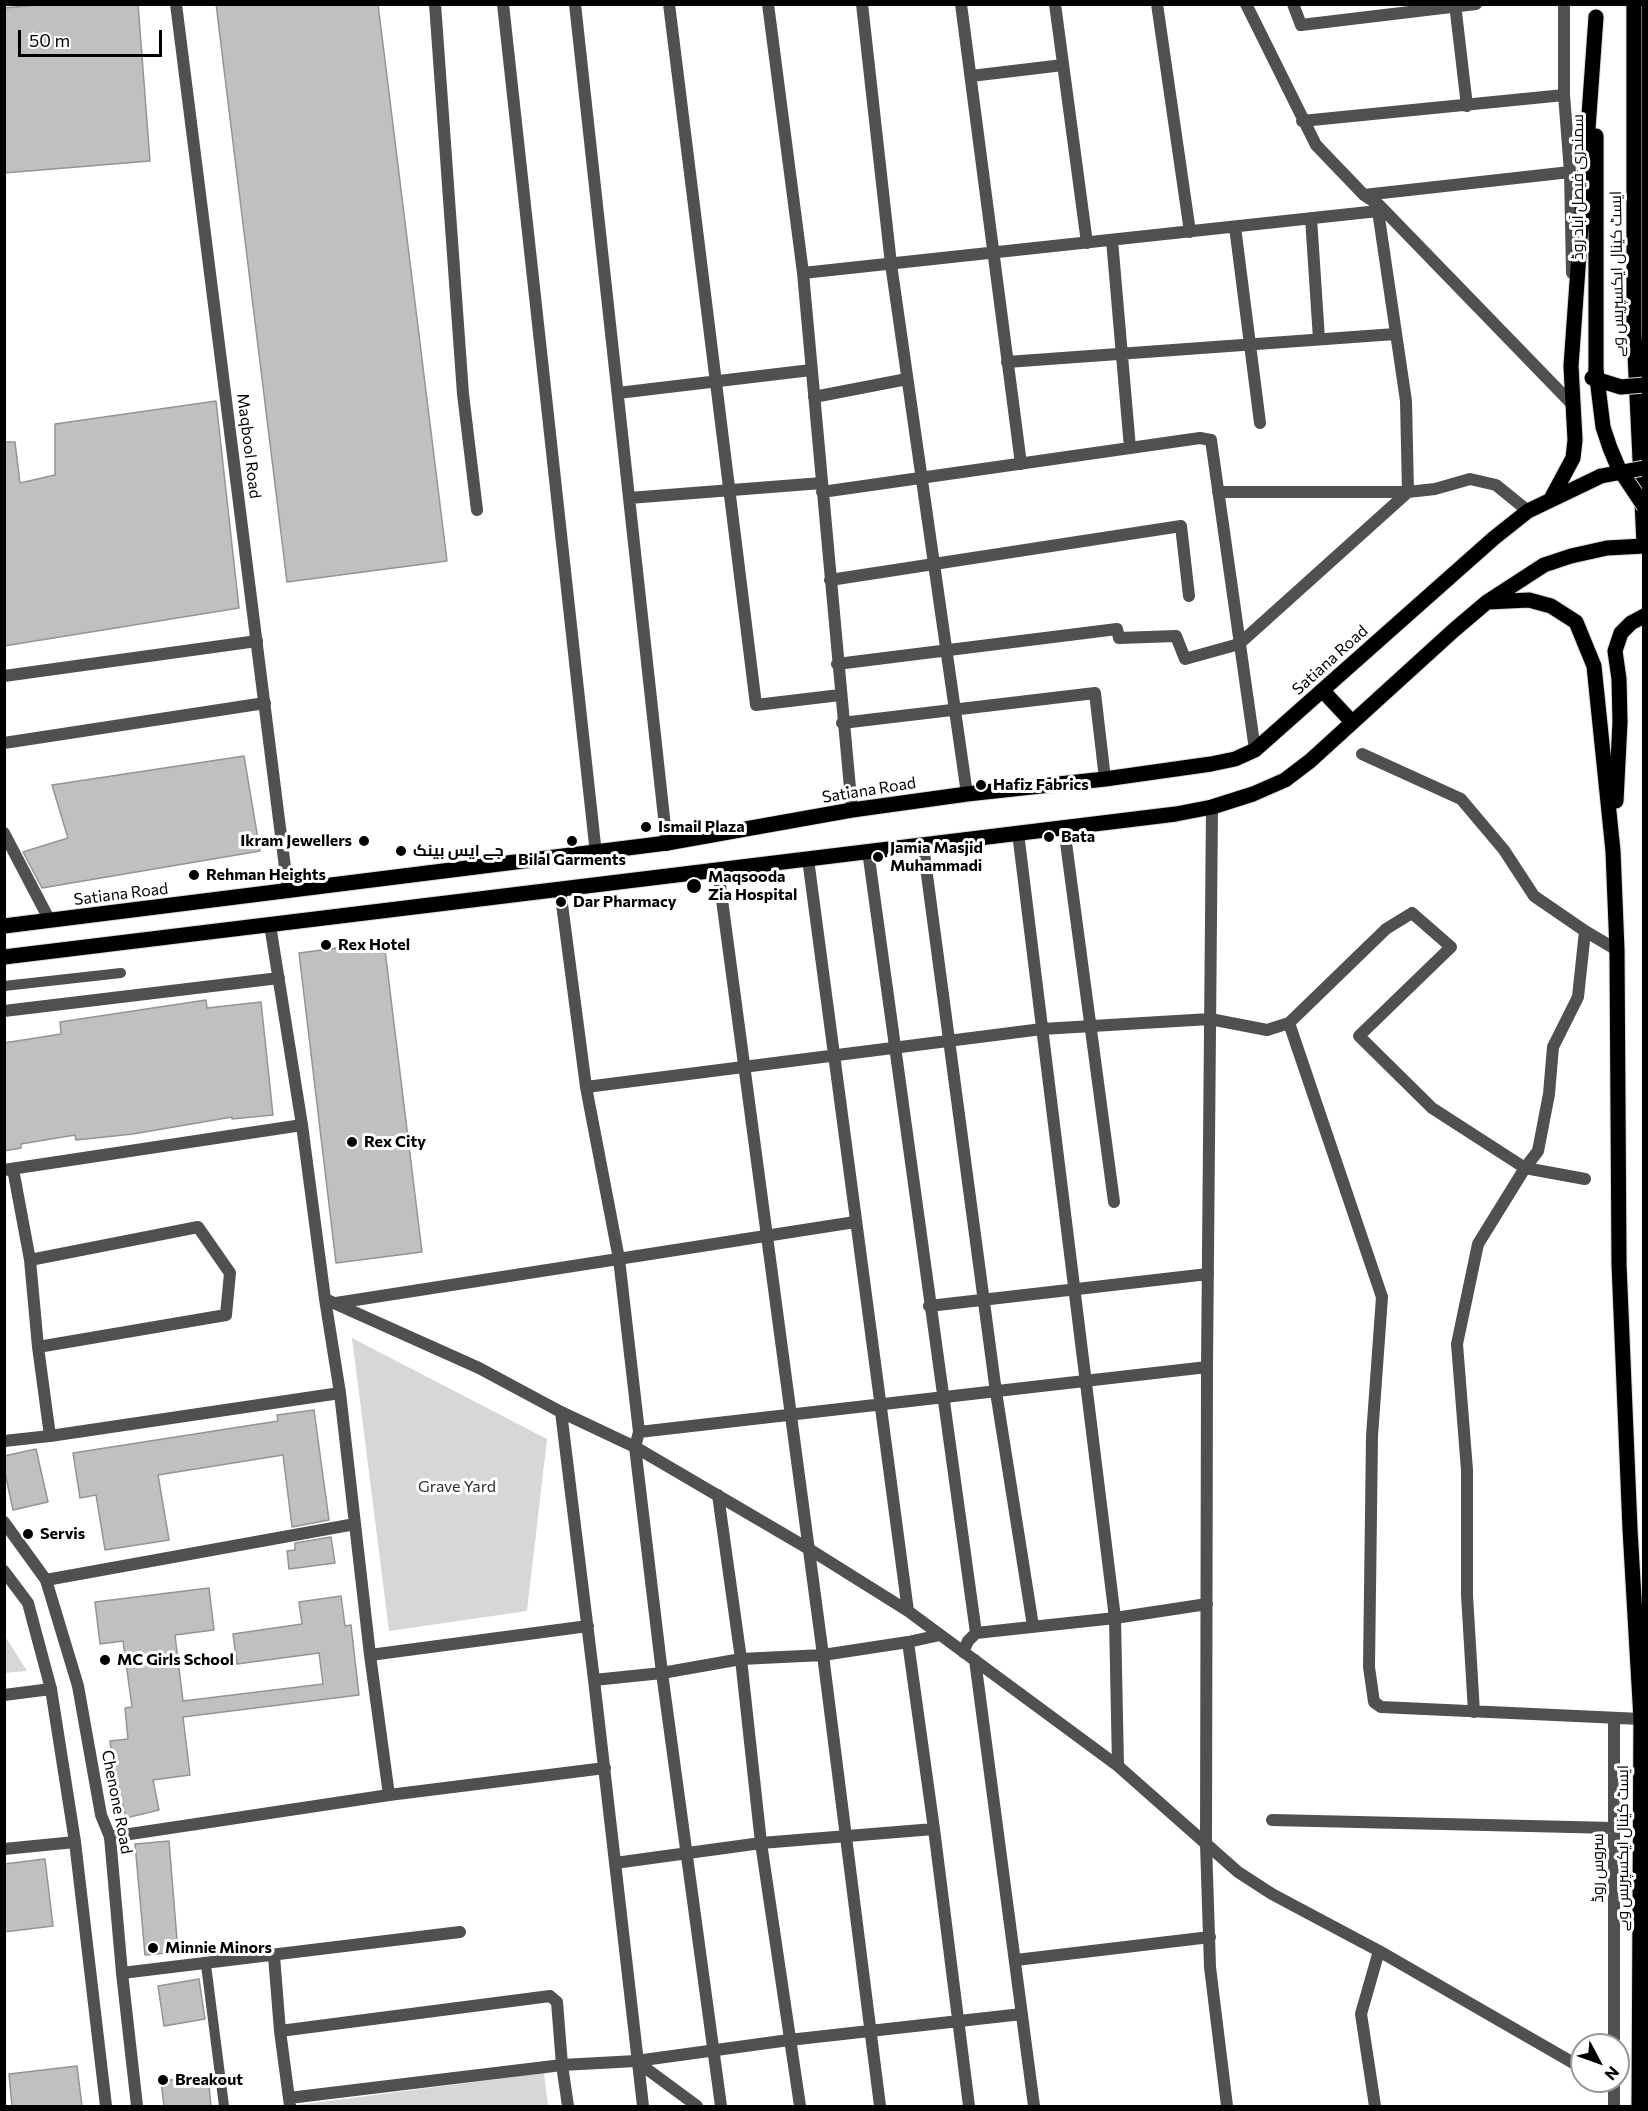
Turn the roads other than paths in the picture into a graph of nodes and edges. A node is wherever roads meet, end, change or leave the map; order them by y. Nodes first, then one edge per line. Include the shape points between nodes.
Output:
1 (176, 4) edge
2 (435, 4) edge
3 (503, 4) edge
4 (575, 4) edge
5 (669, 4) edge
6 (768, 4) edge
7 (862, 4) edge
8 (961, 4) edge
9 (1055, 4) edge
10 (1156, 4) edge
11 (1246, 4) edge
12 (1293, 4) edge
13 (1476, 4) edge
14 (1564, 4) edge
15 (1634, 4) edge
16 (1455, 6) edge
17 (1596, 11) edge
18 (1063, 65) junction
19 (971, 76) junction
20 (1564, 95) junction
21 (1467, 106) junction
22 (1302, 121) junction
23 (1570, 172) junction
24 (1364, 195) junction
25 (1378, 208) junction
26 (1311, 218) junction
27 (1235, 227) junction
28 (1190, 231) junction
29 (1112, 240) junction
30 (1087, 243) junction
31 (994, 253) junction
32 (891, 264) junction
33 (803, 273) junction
34 (1395, 334) junction
35 (1573, 334) junction
36 (1319, 339) junction
37 (1250, 344) junction
38 (1122, 353) junction
39 (1007, 362) junction
40 (1571, 366) junction
41 (812, 370) junction
42 (1594, 374) junction
43 (907, 379) junction
44 (716, 382) junction
45 (1644, 385) edge
46 (618, 393) junction
47 (814, 397) junction
48 (1572, 404) junction
49 (1260, 423) dead end
50 (1130, 448) junction
51 (1021, 464) junction
52 (1644, 468) edge
53 (921, 478) junction
54 (822, 487) junction
55 (730, 490) junction
56 (1218, 492) junction
57 (1408, 492) junction
58 (629, 498) junction
59 (1551, 499) junction
60 (1644, 506) edge
61 (477, 510) dead end
62 (1528, 510) junction
63 (1644, 545) edge
64 (934, 564) junction
65 (830, 580) junction
66 (1190, 596) dead end
67 (1487, 602) junction
68 (1644, 616) edge
69 (257, 641) junction
70 (1239, 645) junction
71 (946, 651) junction
72 (837, 664) junction
73 (4, 676) edge
74 (1323, 691) junction
75 (840, 695) junction
76 (265, 703) junction
77 (955, 709) junction
78 (1352, 722) junction
79 (842, 723) junction
80 (4, 743) edge
81 (1255, 750) junction
82 (1362, 754) dead end
83 (1105, 779) junction
84 (967, 794) junction
85 (1212, 807) junction
86 (852, 810) junction
87 (1064, 828) junction
88 (1018, 833) junction
89 (5, 836) edge
90 (667, 844) junction
91 (923, 845) junction
92 (868, 851) junction
93 (1614, 851) junction
94 (596, 853) junction
95 (808, 859) junction
96 (718, 870) junction
97 (560, 889) junction
98 (288, 891) junction
99 (50, 921) junction
100 (270, 925) junction
101 (4, 926) edge
102 (1585, 931) junction
103 (1617, 950) junction
104 (4, 957) edge
105 (121, 973) dead end
106 (279, 978) junction
107 (4, 986) edge
108 (4, 1011) edge
109 (1210, 1019) junction
110 (1288, 1023) junction
111 (1092, 1026) junction
112 (1042, 1029) junction
113 (950, 1041) junction
114 (895, 1048) junction
115 (834, 1056) junction
116 (745, 1067) junction
117 (586, 1087) junction
118 (302, 1125) junction
119 (1525, 1168) junction
120 (9, 1169) edge
121 (1585, 1179) dead end
122 (1114, 1202) dead end
123 (855, 1222) junction
124 (767, 1236) junction
125 (619, 1259) junction
126 (30, 1260) junction
127 (1208, 1274) junction
128 (1073, 1288) junction
129 (331, 1301) junction
130 (984, 1301) junction
131 (929, 1306) junction
132 (38, 1347) junction
133 (1207, 1368) junction
134 (1085, 1382) junction
135 (996, 1392) junction
136 (340, 1393) junction
137 (942, 1398) junction
138 (880, 1405) junction
139 (561, 1412) junction
140 (791, 1416) junction
141 (639, 1432) junction
142 (50, 1436) junction
143 (4, 1441) edge
144 (635, 1447) junction
145 (718, 1495) junction
146 (4, 1522) edge
147 (355, 1524) junction
148 (809, 1549) junction
149 (4, 1571) edge
150 (46, 1580) junction
151 (1644, 1590) edge
152 (1207, 1604) junction
153 (908, 1611) junction
154 (1115, 1618) junction
155 (588, 1626) junction
156 (1034, 1626) junction
157 (976, 1633) junction
158 (940, 1635) junction
159 (908, 1642) junction
160 (963, 1652) junction
161 (370, 1655) junction
162 (823, 1655) junction
163 (741, 1659) junction
164 (975, 1660) junction
165 (662, 1672) junction
166 (594, 1680) junction
167 (51, 1689) junction
168 (4, 1695) edge
169 (1474, 1712) junction
170 (1614, 1719) junction
171 (1641, 1719) junction
172 (1118, 1766) junction
173 (605, 1768) junction
174 (389, 1795) junction
175 (1272, 1820) dead end
176 (934, 1828) junction
177 (1614, 1828) junction
178 (847, 1835) junction
179 (110, 1836) junction
180 (75, 1842) junction
181 (761, 1843) junction
182 (1206, 1844) junction
183 (4, 1849) edge
184 (686, 1855) junction
185 (615, 1863) junction
186 (460, 1932) dead end
187 (1210, 1937) junction
188 (1379, 1951) junction
189 (274, 1956) junction
190 (1016, 1960) junction
191 (206, 1965) junction
192 (122, 1973) junction
193 (1022, 2014) junction
194 (958, 2022) junction
195 (280, 2031) junction
196 (871, 2032) junction
197 (1614, 2033) edge
198 (789, 2040) junction
199 (713, 2052) junction
200 (636, 2061) junction
201 (1570, 2061) edge
202 (562, 2065) junction
203 (289, 2102) edge
204 (106, 2106) edge
205 (137, 2106) edge
206 (224, 2106) edge
207 (568, 2106) edge
208 (643, 2106) edge
209 (697, 2106) edge
210 (721, 2106) edge
211 (800, 2106) edge
212 (880, 2106) edge
213 (969, 2106) edge
214 (1034, 2106) edge
215 (1227, 2106) edge
216 (1375, 2106) edge
217 (1639, 2106) edge

1 - 69 street, Maqbool Road
2 - 61 street via 463,394
3 - 94 street
4 - 46 street
5 - 44 street
6 - 33 street
7 - 32 street
8 - 19 street
9 - 18 street
10 - 28 street
11 - 22 street
12 - 16 street via 1301,25
13 - 16 street
14 - 20 street
15 - 63 main road, ایسٹ کینال ایکسپریس وے via 1634,333
16 - 21 street
17 - 35 main road
17 - 42 main road, سمندری فیصل آباد روڈ
18 - 19 street
18 - 30 street
19 - 31 street
20 - 21 street
20 - 23 street
21 - 22 street
22 - 24 street via 1316,146
23 - 24 street
23 - 35 street
24 - 25 street
25 - 26 street
25 - 34 street
25 - 48 street
26 - 27 street
26 - 36 street
27 - 28 street
27 - 37 street
28 - 29 street
29 - 30 street
29 - 38 street
30 - 31 street
31 - 32 street
31 - 39 street
32 - 33 street
32 - 43 street
33 - 41 street
34 - 36 street
34 - 57 street via 1406,401
35 - 40 main road
36 - 37 street
37 - 38 street
37 - 49 street
38 - 39 street
38 - 50 street
39 - 51 street
40 - 42 main road
40 - 48 main road
41 - 44 street
41 - 47 street
42 - 45 main road, bridge via 1621,387
42 - 60 main road, سمندری فیصل آباد روڈ, bridge via 1610,448
43 - 47 street
43 - 53 street
44 - 46 street
44 - 55 street
46 - 58 street
47 - 54 street
48 - 59 main road via 1573,458
50 - 51 street
50 - 56 street via 1210,440
51 - 53 street
52 - 59 main road, Satiana Road, bridge via 1601,476
53 - 54 street
53 - 64 street
54 - 55 street
54 - 65 street
55 - 58 street
55 - 75 street via 756,705
56 - 57 street
56 - 70 street
57 - 62 street via 1470,479 1496,485
57 - 70 street
58 - 90 street
59 - 62 main road, Satiana Road
62 - 74 main road, Satiana Road
63 - 67 main road via 1607,548 1544,565
64 - 65 street
64 - 66 street via 1181,526
64 - 71 street
65 - 72 street
67 - 78 main road
67 - 93 main road via 1529,600 1551,606 1576,622 1594,666
68 - 93 main road via 1621,633 1615,651 1620,722
69 - 73 street
69 - 76 street, Maqbool Road
70 - 71 street via 1185,659 1176,636 1119,638 1117,629
70 - 81 street
71 - 72 street
71 - 77 street
72 - 75 street
74 - 78 main road
74 - 81 main road, Satiana Road
75 - 79 street
76 - 80 street
76 - 98 street, Maqbool Road
77 - 79 street
77 - 83 street via 1095,693
77 - 84 street
78 - 85 main road via 1285,780
79 - 86 street
81 - 83 main road, Satiana Road via 1211,764
82 - 102 street via 1461,799 1504,850 1534,896
83 - 84 main road, Satiana Road
84 - 86 main road, Satiana Road
85 - 87 main road
85 - 109 street
86 - 90 main road, Satiana Road
87 - 88 main road
87 - 111 street
88 - 91 main road
88 - 112 street
89 - 99 street
90 - 94 main road, Satiana Road
91 - 92 main road
91 - 113 street
92 - 95 main road
92 - 114 street
93 - 103 main road
94 - 98 main road, Satiana Road
95 - 96 main road
95 - 115 street
96 - 97 main road
96 - 116 street
97 - 100 main road
97 - 117 street
98 - 99 main road, Satiana Road
99 - 101 main road, Satiana Road
100 - 104 main road
100 - 106 street
102 - 103 street
102 - 119 street via 1578,997 1554,1047 1538,1151
103 - 171 main road via 1619,1264
105 - 107 lane
106 - 108 street
106 - 118 street
109 - 110 street via 1267,1030
109 - 111 street
109 - 127 street
110 - 119 street via 1386,929 1412,913 1451,947 1359,1036 1432,1108
110 - 169 street via 1382,1297 1372,1436 1372,1695 1381,1707
111 - 112 street
111 - 122 street
112 - 113 street
112 - 128 street
113 - 114 street
113 - 130 street
114 - 115 street
114 - 131 street
115 - 116 street
115 - 123 street
116 - 117 street
116 - 124 street
117 - 125 street
118 - 120 street
118 - 129 street
119 - 121 street
119 - 169 street via 1478,1244 1457,1344 1467,1470 1467,1595
120 - 126 street
123 - 124 street
123 - 138 street
124 - 125 street
124 - 140 street
125 - 129 street
125 - 141 street
126 - 132 street
126 - 132 street via 198,1227 230,1273 226,1315
127 - 128 street
127 - 133 street
128 - 130 street
128 - 134 street
129 - 136 street
129 - 139 street via 479,1368
130 - 131 street
130 - 135 street
131 - 137 street
132 - 142 street
133 - 134 street
133 - 152 street
134 - 135 street
134 - 154 street
135 - 137 street
135 - 156 street
136 - 142 street
136 - 147 street
137 - 138 street
137 - 157 street
138 - 140 street
138 - 153 street
139 - 144 street
139 - 155 street
140 - 141 street
140 - 148 street
141 - 144 street
142 - 143 street
144 - 145 street
144 - 165 street
145 - 148 street
145 - 163 street
146 - 150 street, Chenone Road
147 - 150 street
147 - 161 street
148 - 153 street
148 - 162 street
149 - 167 street via 28,1603
150 - 179 street, Chenone Road via 78,1686 101,1815
151 - 171 main road, ایسٹ کینال ایکسپریس وے
152 - 154 street
152 - 182 street
153 - 158 street
154 - 156 street
154 - 172 street
155 - 161 street
155 - 166 street
156 - 157 street
157 - 160 street
158 - 159 street
158 - 160 street
159 - 162 street
159 - 176 street
160 - 164 street
161 - 174 street
162 - 163 street
162 - 178 street
163 - 165 street
163 - 181 street
164 - 172 street
164 - 190 street
165 - 166 street
165 - 184 street
166 - 173 street
167 - 168 street
167 - 180 street
169 - 170 street
170 - 171 street
170 - 177 street, سروس روڈ
171 - 217 main road, ایسٹ کینال ایکسپریس وے
172 - 182 street
173 - 174 street
173 - 185 street
174 - 179 street
175 - 177 street
176 - 178 street
176 - 194 street
177 - 197 street, سروس روڈ
178 - 181 street
178 - 196 street
179 - 192 street, Chenone Road
180 - 183 street
180 - 204 street
181 - 184 street
181 - 198 street
182 - 187 street
182 - 188 street via 1272,1894
184 - 185 street
184 - 199 street
185 - 200 street
186 - 189 street
187 - 190 street
187 - 215 street via 1210,1967
188 - 201 street
188 - 216 street via 1361,2013
189 - 191 street
189 - 195 street
190 - 193 street
191 - 192 street
191 - 206 lane
192 - 205 street, Chenone Road
193 - 194 street
193 - 214 street
194 - 196 street
194 - 213 street
195 - 202 street via 550,1996 557,2001
195 - 203 street
196 - 198 street
196 - 212 street
198 - 199 street
198 - 211 street
199 - 200 street
199 - 210 street
200 - 202 street
200 - 208 street
200 - 209 street
202 - 203 street
202 - 207 street

